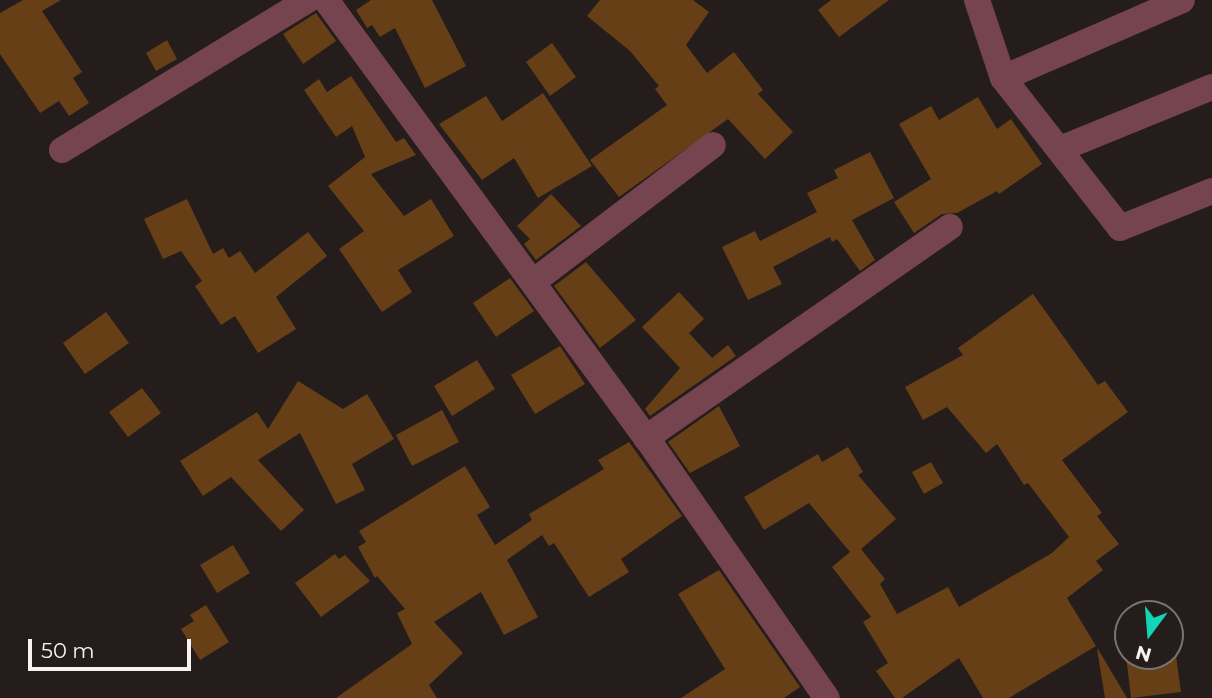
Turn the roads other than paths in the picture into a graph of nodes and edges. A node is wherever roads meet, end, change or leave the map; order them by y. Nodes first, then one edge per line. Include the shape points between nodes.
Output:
1 (308, 0) edge
2 (327, 0) edge
3 (977, 0) edge
4 (1182, 0) edge
5 (1003, 78) junction
6 (1212, 87) edge
7 (713, 145) dead end
8 (1060, 149) junction
9 (62, 150) dead end
10 (1212, 191) edge
11 (950, 227) dead end
12 (533, 282) junction
13 (646, 438) junction
14 (827, 698) edge

1 - 9 street
2 - 12 street
3 - 5 street
4 - 5 street
5 - 8 street
6 - 8 street
7 - 12 street
8 - 10 street via 1120,228
11 - 13 street
12 - 13 street
13 - 14 street

